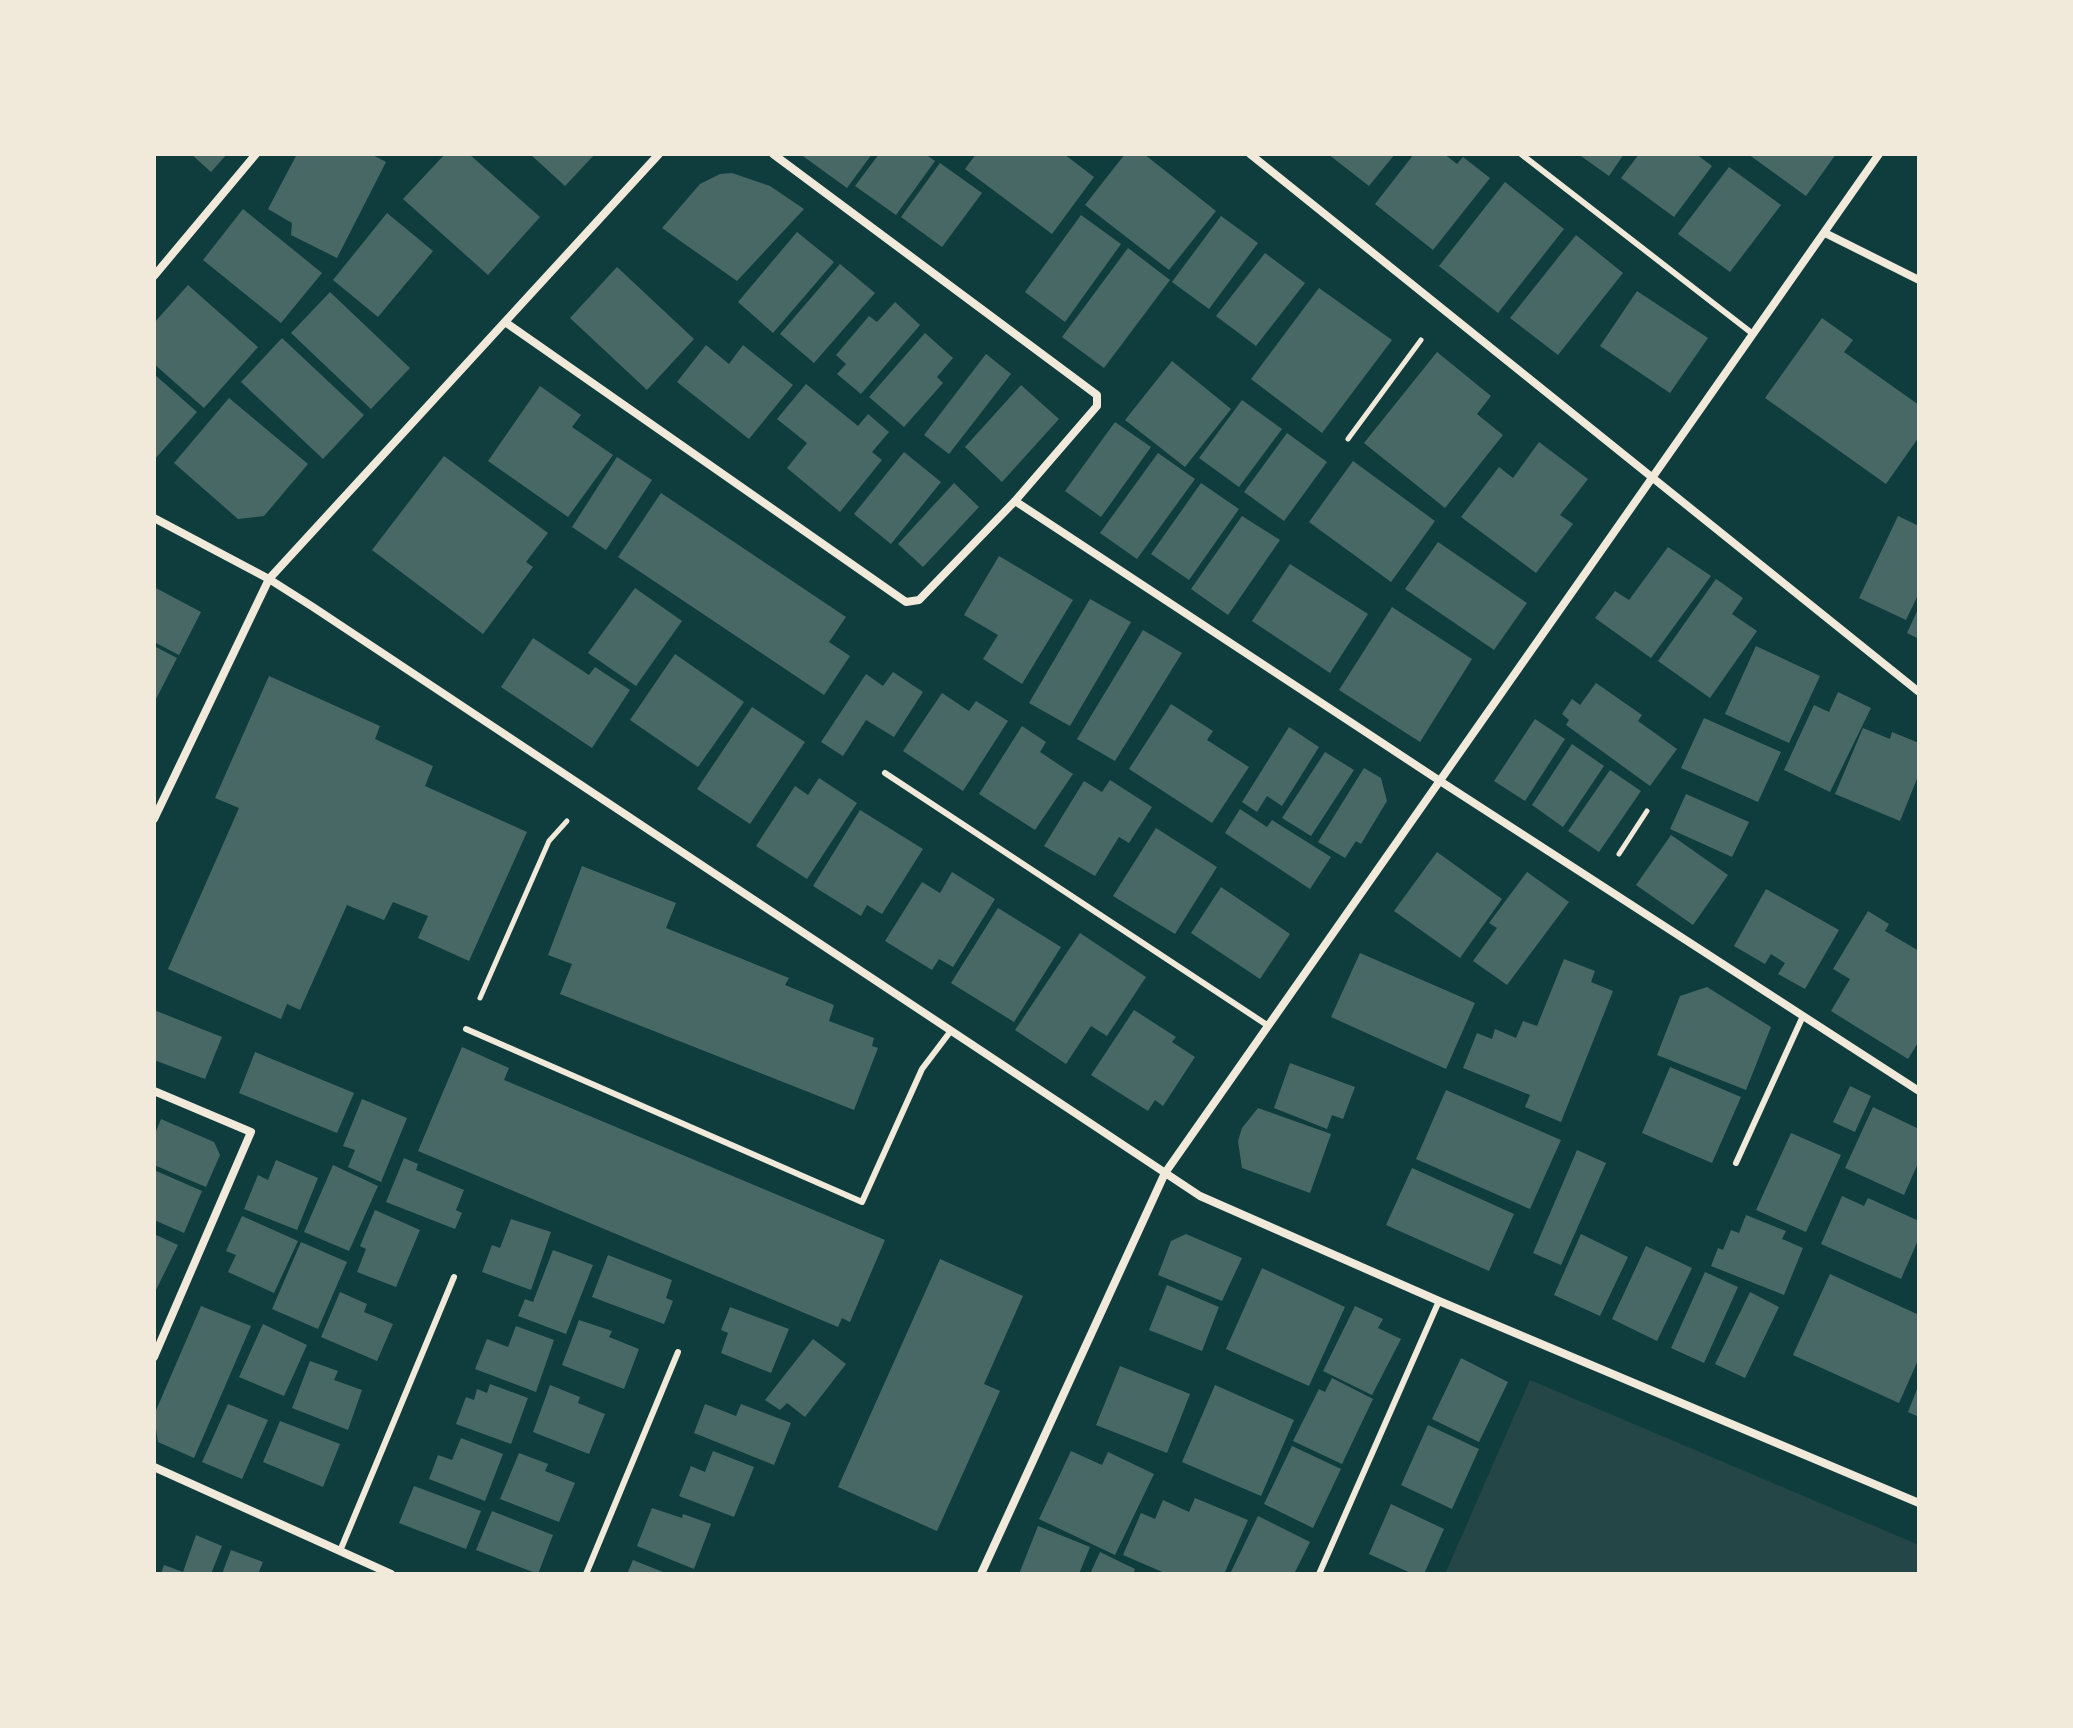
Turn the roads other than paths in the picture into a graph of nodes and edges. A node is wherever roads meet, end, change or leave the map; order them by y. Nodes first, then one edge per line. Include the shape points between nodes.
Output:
1 (256, 154) edge
2 (659, 154) edge
3 (773, 154) edge
4 (1250, 154) edge
5 (1521, 154) edge
6 (1879, 154) edge
7 (1825, 233) junction
8 (154, 276) edge
9 (1919, 280) edge
10 (505, 322) junction
11 (1753, 334) junction
12 (1652, 476) junction
13 (1015, 501) junction
14 (154, 518) edge
15 (269, 579) junction
16 (1919, 692) edge
17 (885, 773) dead end
18 (1440, 781) junction
19 (154, 819) edge
20 (1803, 1016) junction
21 (1267, 1025) junction
22 (466, 1029) road end
23 (950, 1032) junction
24 (154, 1091) edge
25 (1919, 1091) edge
26 (1736, 1163) dead end
27 (1165, 1173) junction
28 (454, 1277) dead end
29 (1439, 1301) junction
30 (678, 1352) dead end
31 (154, 1357) edge
32 (154, 1467) edge
33 (1919, 1503) edge
34 (340, 1551) junction
35 (391, 1574) edge
36 (586, 1574) edge
37 (981, 1574) edge
38 (1319, 1574) edge

1 - 8 street
2 - 10 street
3 - 13 street via 1097,395 1097,406
4 - 12 street
5 - 11 lane
6 - 7 street
7 - 9 street
7 - 11 street
10 - 13 street via 906,602 919,600
10 - 15 street
11 - 12 street
12 - 16 street
12 - 18 street
13 - 18 street
14 - 15 street
15 - 19 street
15 - 23 street
17 - 21 lane
18 - 20 street
18 - 21 street
20 - 25 street
20 - 26 lane
21 - 27 street
22 - 23 lane via 862,1202 922,1069
23 - 27 street
24 - 31 street via 251,1132
27 - 29 street via 1200,1196
27 - 37 street
28 - 34 lane
29 - 33 street
29 - 38 lane
30 - 36 lane
32 - 34 street
34 - 35 street

